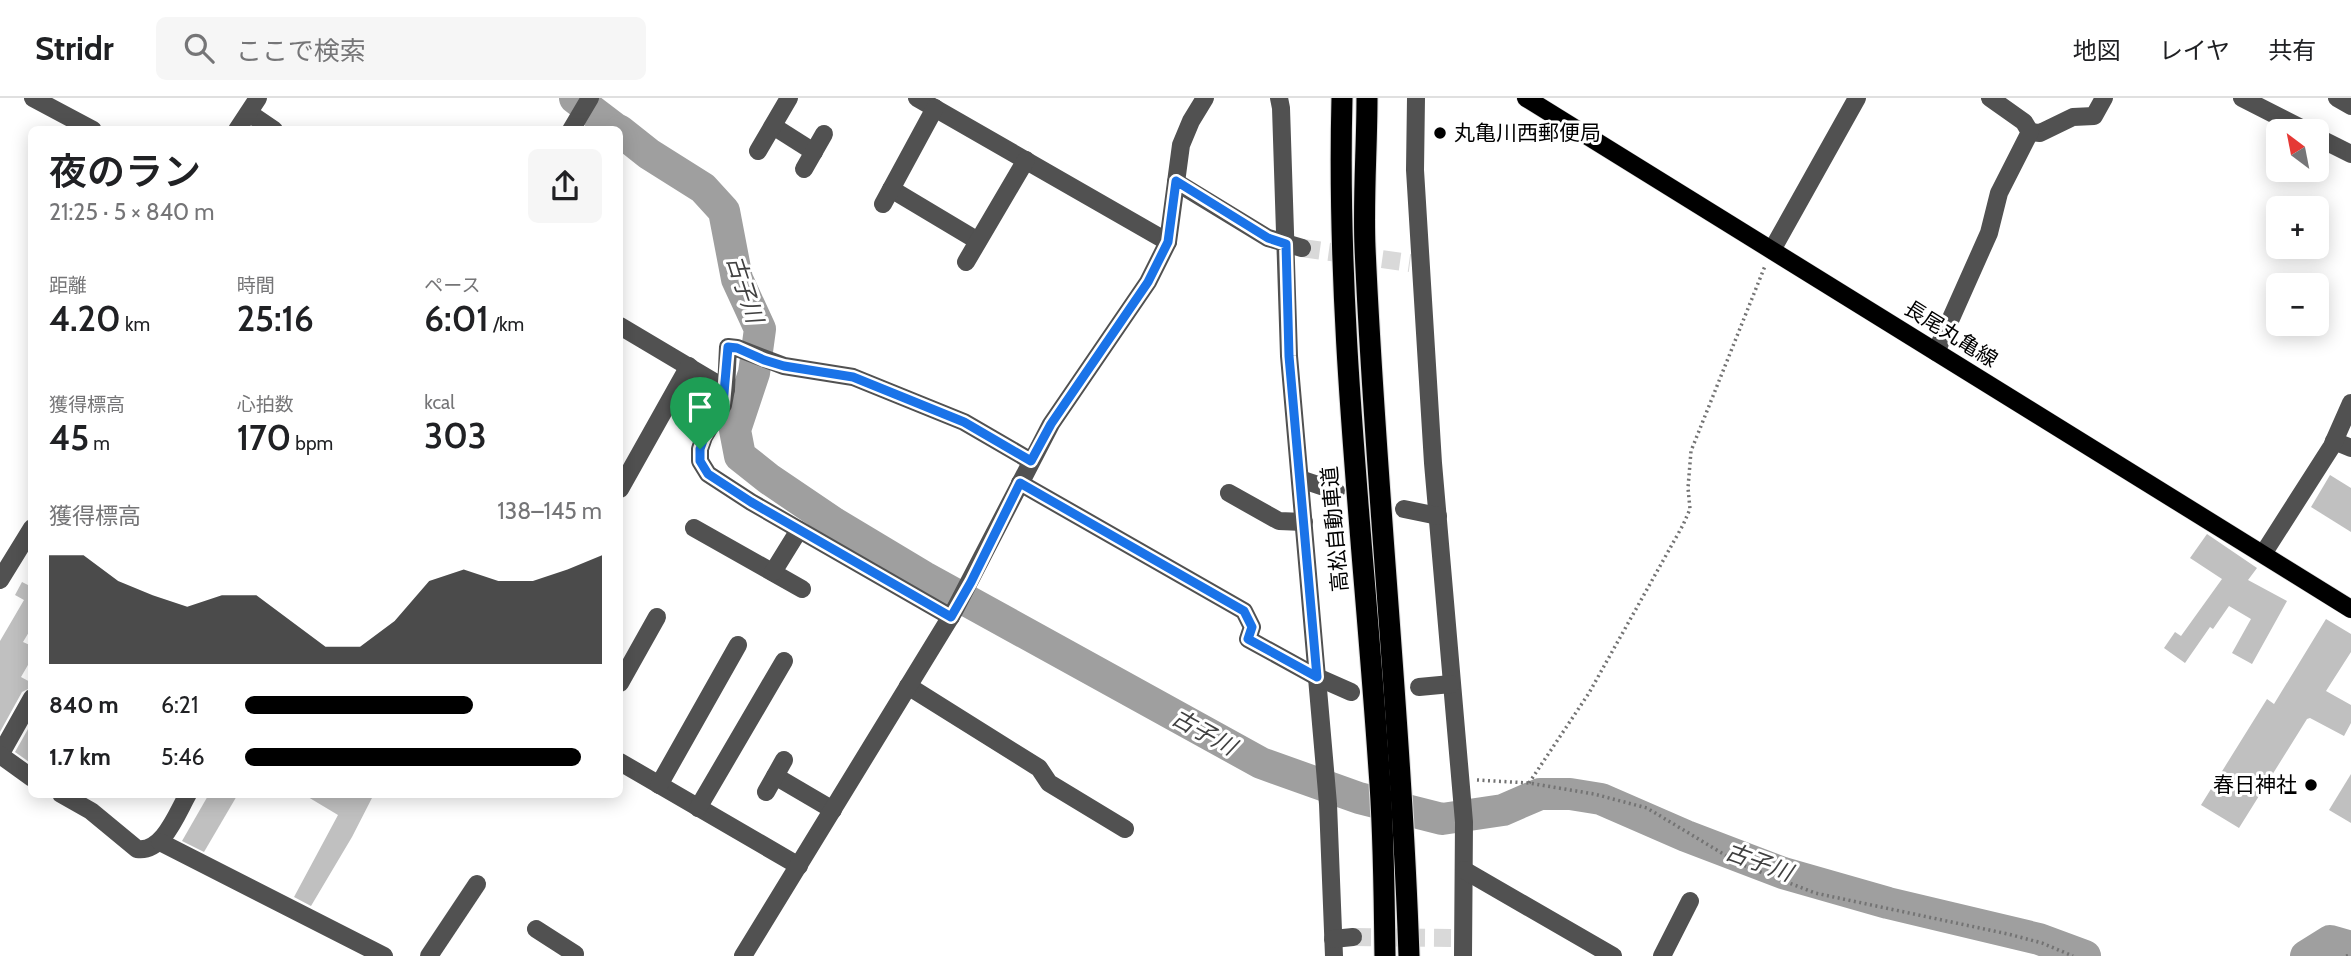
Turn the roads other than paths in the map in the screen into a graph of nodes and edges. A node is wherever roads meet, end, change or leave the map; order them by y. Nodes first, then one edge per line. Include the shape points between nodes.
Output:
1 (33, 98) edge
2 (590, 98) edge
3 (789, 98) edge
4 (917, 98) edge
5 (1205, 98) edge
6 (1279, 98) edge
7 (1342, 98) edge
8 (1367, 98) edge
9 (1416, 98) edge
10 (1857, 98) edge
11 (1990, 98) edge
12 (2104, 98) edge
13 (2242, 98) edge
14 (2337, 98) edge
15 (1535, 100) edge
16 (253, 106) edge
17 (2351, 106) edge
18 (935, 108) junction
19 (2283, 119) edge
20 (575, 122) edge
21 (86, 126) edge
22 (240, 126) edge
23 (270, 126) edge
24 (773, 126) junction
25 (2030, 132) junction
26 (824, 134) dead end
27 (2329, 143) edge
28 (758, 151) dead end
29 (814, 152) junction
30 (2351, 154) edge
31 (1026, 160) junction
32 (804, 169) dead end
33 (1176, 181) junction
34 (978, 241) junction
35 (1168, 242) junction
36 (1294, 246) junction
37 (1772, 250) junction
38 (966, 262) dead end
39 (623, 328) edge
40 (1936, 352) junction
41 (689, 366) junction
42 (726, 389) junction
43 (2351, 403) edge
44 (2342, 445) edge
45 (1031, 461) junction
46 (1300, 479) junction
47 (1020, 483) junction
48 (623, 484) edge
49 (1336, 491) dead end
50 (1229, 493) dead end
51 (1404, 509) dead end
52 (1438, 516) junction
53 (1304, 522) junction
54 (694, 528) dead end
55 (799, 530) junction
56 (28, 534) edge
57 (2263, 554) junction
58 (773, 572) junction
59 (0, 580) edge
60 (803, 589) dead end
61 (2351, 609) edge
62 (952, 615) junction
63 (657, 617) dead end
64 (738, 645) dead end
65 (784, 661) dead end
66 (1317, 677) junction
67 (623, 678) edge
68 (1451, 684) junction
69 (908, 686) junction
70 (1419, 687) dead end
71 (1351, 692) dead end
72 (28, 705) edge
73 (0, 755) edge
74 (623, 764) edge
75 (28, 775) edge
76 (774, 776) dead end
77 (659, 785) junction
78 (68, 798) edge
79 (186, 798) edge
80 (698, 808) junction
81 (833, 810) junction
82 (1125, 829) dead end
83 (160, 842) junction
84 (799, 866) junction
85 (1464, 870) junction
86 (477, 884) dead end
87 (1690, 901) dead end
88 (536, 929) dead end
89 (1353, 937) tunnel mouth
90 (1334, 947) edge
91 (384, 956) edge
92 (429, 956) edge
93 (574, 956) edge
94 (743, 956) edge
95 (1385, 956) edge
96 (1409, 956) edge
97 (1463, 956) edge
98 (1613, 956) edge
99 (1662, 956) edge

1 - 21 street
2 - 20 street
3 - 24 street
4 - 18 street
5 - 33 street via 1181,145
6 - 36 street
7 - 95 highway, 高松自動車道 via 1352,436 1379,772
8 - 96 highway via 1365,243
9 - 52 street via 1415,262
10 - 37 street
11 - 25 street via 2024,122
12 - 25 street via 2094,116 2073,117 2040,133
13 - 19 street
14 - 17 street
15 - 37 main road, 長尾丸亀線
16 - 22 street
16 - 23 street
18 - 31 street
18 - 34 street via 887,197
24 - 28 street
24 - 29 street
25 - 40 street via 1999,193 1989,233
26 - 29 street
27 - 30 street
29 - 32 street
31 - 34 street
31 - 35 street
33 - 35 street
33 - 36 street via 1268,238
34 - 38 street
35 - 45 street via 1148,282 1051,424
36 - 46 street via 1289,356
37 - 40 main road, 長尾丸亀線
39 - 41 street
40 - 57 main road, 長尾丸亀線
41 - 42 street
41 - 48 street
42 - 45 street via 728,347 737,348 784,366 853,377 964,422
42 - 55 street via 723,405 700,449 700,461 722,485
43 - 44 street
44 - 57 street
45 - 47 street
46 - 49 street
46 - 53 street
47 - 62 street
47 - 66 street via 1244,611 1252,627 1248,639
50 - 53 street via 1279,521
51 - 52 street
52 - 68 street
53 - 66 street
54 - 58 street
55 - 58 street
55 - 62 street
56 - 59 street
57 - 61 main road, 長尾丸亀線
58 - 60 street
62 - 69 street
63 - 67 street
64 - 77 street
65 - 80 street
66 - 71 street
66 - 90 street
68 - 70 street
68 - 85 street
69 - 81 street
69 - 82 street via 1039,768 1049,783
72 - 73 street
73 - 75 street
74 - 77 street
76 - 81 street
77 - 80 street
78 - 83 street via 137,849 153,848
79 - 83 street
80 - 84 street
81 - 84 street
83 - 91 street
84 - 94 street
85 - 97 street via 1457,937
85 - 98 street
86 - 92 street
87 - 99 street
88 - 93 street
89 - 90 street

